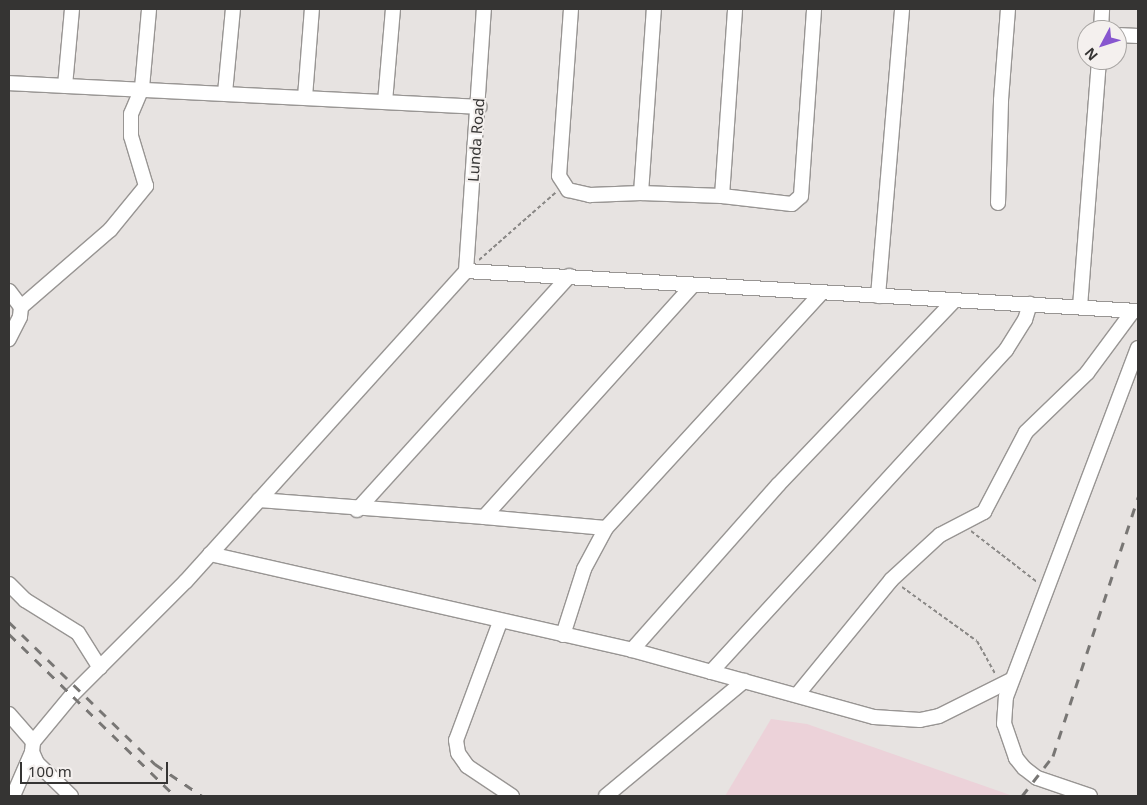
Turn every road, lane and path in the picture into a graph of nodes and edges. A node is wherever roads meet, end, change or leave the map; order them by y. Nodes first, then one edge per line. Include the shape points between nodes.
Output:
1 (72, 9) edge
2 (149, 9) edge
3 (233, 9) edge
4 (312, 9) edge
5 (393, 9) edge
6 (484, 9) edge
7 (571, 9) edge
8 (654, 9) edge
9 (735, 9) edge
10 (814, 9) edge
11 (902, 9) edge
12 (1008, 9) edge
13 (1098, 70) edge
14 (9, 83) edge
15 (65, 86) junction
16 (142, 88) junction
17 (225, 93) junction
18 (305, 97) junction
19 (386, 102) junction
20 (479, 107) junction
21 (563, 185) junction
22 (641, 192) junction
23 (722, 196) junction
24 (998, 203) dead end
25 (466, 271) junction
26 (569, 276) junction
27 (693, 285) junction
28 (9, 290) edge
29 (821, 293) junction
30 (878, 296) junction
31 (956, 300) junction
32 (1030, 304) junction
33 (21, 307) junction
34 (1080, 307) junction
35 (1136, 311) edge
36 (9, 339) edge
37 (1138, 348) edge
38 (259, 500) junction
39 (357, 510) junction
40 (484, 518) junction
41 (963, 524) junction
42 (606, 528) junction
43 (210, 554) junction
44 (892, 580) junction
45 (9, 584) edge
46 (1046, 590) junction
47 (500, 622) junction
48 (563, 635) junction
49 (632, 650) junction
50 (100, 668) junction
51 (711, 672) junction
52 (744, 681) junction
53 (1006, 683) junction
54 (797, 695) junction
55 (9, 714) edge
56 (32, 747) junction
57 (12, 796) edge
58 (71, 796) edge
59 (512, 796) edge
60 (606, 796) edge
61 (1090, 796) edge

1 - 15 street
2 - 16 street
3 - 17 street
4 - 18 street
5 - 19 street
6 - 20 street, Lunda Road
7 - 21 street via 559,176
8 - 22 street
9 - 23 street
10 - 23 street via 802,196 792,204
11 - 30 street
12 - 24 street via 1000,100
13 - 34 street
14 - 15 street
15 - 16 street
16 - 17 street
16 - 33 street via 131,114 131,136 146,186 110,230
17 - 18 street
18 - 19 street
19 - 20 street
20 - 25 street, Lunda Road
21 - 22 street via 576,194
21 - 25 path
22 - 23 street
25 - 26 street
25 - 38 street
26 - 27 street
26 - 39 street
27 - 29 street
27 - 40 street
28 - 33 street
29 - 30 street
29 - 42 street
30 - 31 street
31 - 32 street
31 - 49 street via 778,486
32 - 34 street
32 - 51 street via 1025,320 1006,350
33 - 36 street via 20,317
34 - 35 street
35 - 41 street via 1087,373 1026,432 984,512
37 - 46 street
38 - 39 street
38 - 43 street
39 - 40 street
40 - 42 street
41 - 44 street via 950,528 930,542
41 - 46 path
42 - 48 street via 584,569
43 - 47 street
43 - 50 street
44 - 53 path via 977,641
44 - 54 street
45 - 50 street via 26,600 78,633
46 - 53 street
47 - 48 street
47 - 59 street via 456,740 458,753 467,766
48 - 49 street
49 - 51 street
50 - 56 street
51 - 52 street
52 - 54 street
52 - 60 street
53 - 54 street via 939,716 920,720 874,716
53 - 61 street via 1004,724 1016,758 1037,778
55 - 56 street
56 - 57 street
56 - 58 street via 37,763

